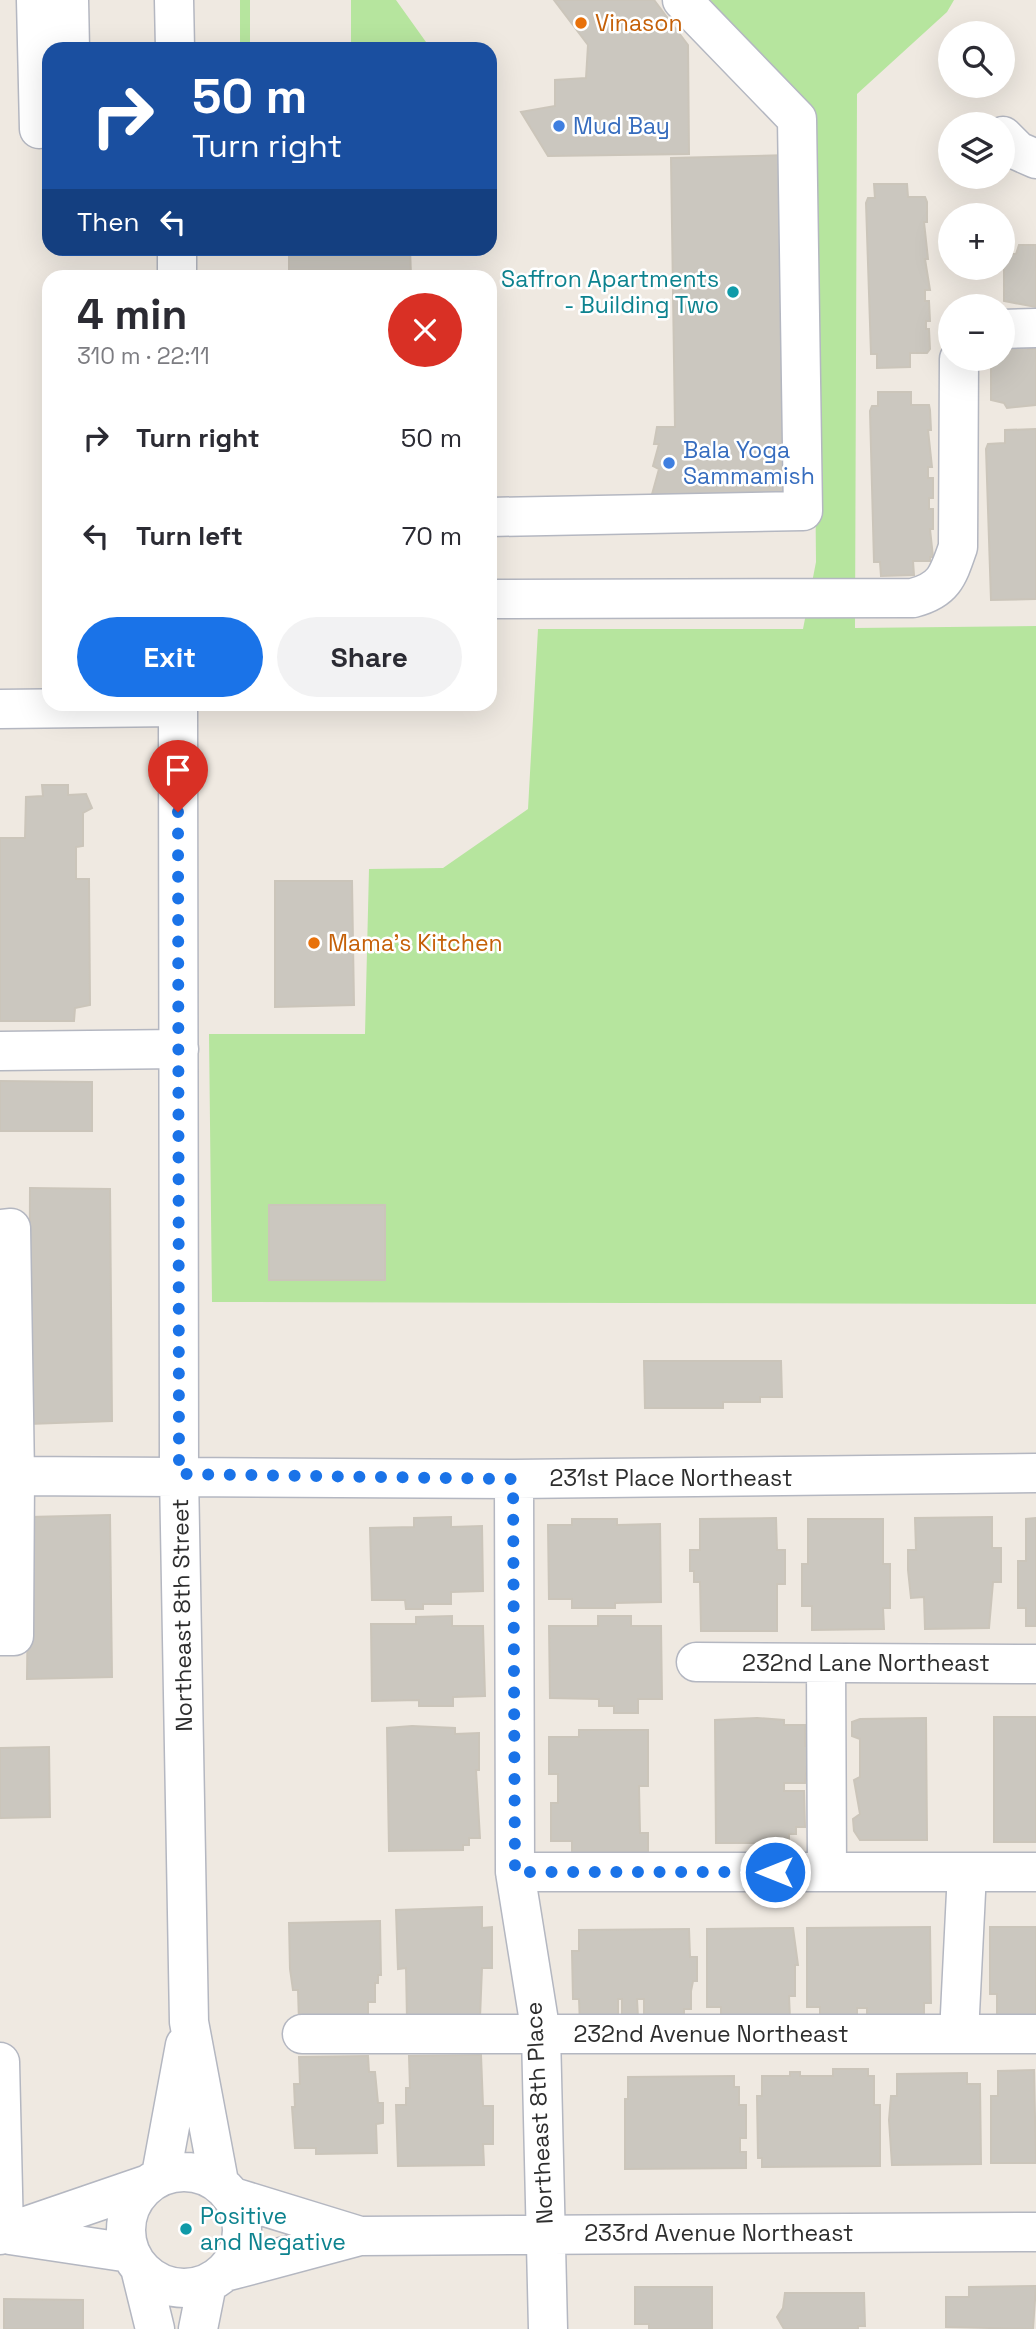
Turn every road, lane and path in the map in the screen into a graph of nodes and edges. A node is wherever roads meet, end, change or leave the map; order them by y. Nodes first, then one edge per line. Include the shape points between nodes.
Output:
1 (36, 0) edge
2 (53, 0) edge
3 (69, 0) edge
4 (88, 0) edge
5 (174, 0) edge
6 (682, 0) edge
7 (54, 42) edge
8 (70, 42) edge
9 (89, 42) edge
10 (175, 42) edge
11 (38, 129) dead end
12 (1015, 148) edge
13 (1036, 159) edge
14 (1036, 328) edge
15 (1015, 329) edge
16 (959, 371) edge
17 (497, 517) edge
18 (497, 599) edge
19 (42, 708) edge
20 (0, 709) edge
21 (178, 711) edge
22 (179, 1049) junction
23 (0, 1051) edge
24 (0, 1228) edge
25 (1036, 1473) edge
26 (179, 1474) junction
27 (15, 1476) junction
28 (513, 1479) junction
29 (0, 1636) edge
30 (696, 1662) dead end
31 (826, 1662) junction
32 (1036, 1664) edge
33 (827, 1871) junction
34 (515, 1872) junction
35 (967, 1872) junction
36 (1036, 1872) edge
37 (189, 2022) junction
38 (302, 2034) dead end
39 (541, 2034) junction
40 (959, 2034) junction
41 (1036, 2034) edge
42 (0, 2062) edge
43 (0, 2095) edge
44 (153, 2180) junction
45 (226, 2190) junction
46 (1036, 2232) edge
47 (545, 2234) junction
48 (2, 2235) edge
49 (360, 2236) junction
50 (135, 2260) junction
51 (216, 2278) junction
52 (155, 2329) edge
53 (198, 2329) edge
54 (548, 2329) edge

1 - 11 street
2 - 7 street
3 - 8 street
4 - 9 street
5 - 10 street
6 - 17 street via 797,118 803,511
12 - 13 street
14 - 15 street
16 - 18 street via 958,547 948,574 934,593 853,599
19 - 20 street
21 - 22 street, Northeast 8th Street
22 - 23 street
22 - 26 street, Northeast 8th Street
24 - 27 street via 11,1228
25 - 28 street, 231st Place Northeast
26 - 27 street, 231st Place Northeast
26 - 28 street, 231st Place Northeast
26 - 37 street, Northeast 8th Street
27 - 29 street via 14,1636
28 - 34 street, Northeast 8th Place
30 - 31 street, 232nd Lane Northeast
31 - 32 street, 232nd Lane Northeast
31 - 33 street
33 - 34 street
33 - 35 street
34 - 39 street, Northeast 8th Place
35 - 36 street
35 - 40 street
37 - 44 street, Northeast 8th Street
37 - 45 street, Northeast 8th Street
38 - 39 street, 232nd Avenue Northeast
39 - 40 street, 232nd Avenue Northeast
39 - 47 street, Northeast 8th Place
40 - 41 street, 232nd Avenue Northeast
42 - 43 street
43 - 48 street
44 - 45 street via 181,2170 201,2173
44 - 48 street
44 - 50 street via 133,2199 126,2216 125,2235
45 - 49 street, 233rd Avenue Northeast
45 - 51 street via 241,2216 242,2236 236,2256
46 - 47 street, 233rd Avenue Northeast
47 - 49 street, 233rd Avenue Northeast
47 - 54 street, Northeast 8th Place
48 - 50 street
49 - 51 street, 233rd Avenue Northeast
50 - 51 street via 154,2280 171,2287 189,2288
50 - 52 street
51 - 53 street

